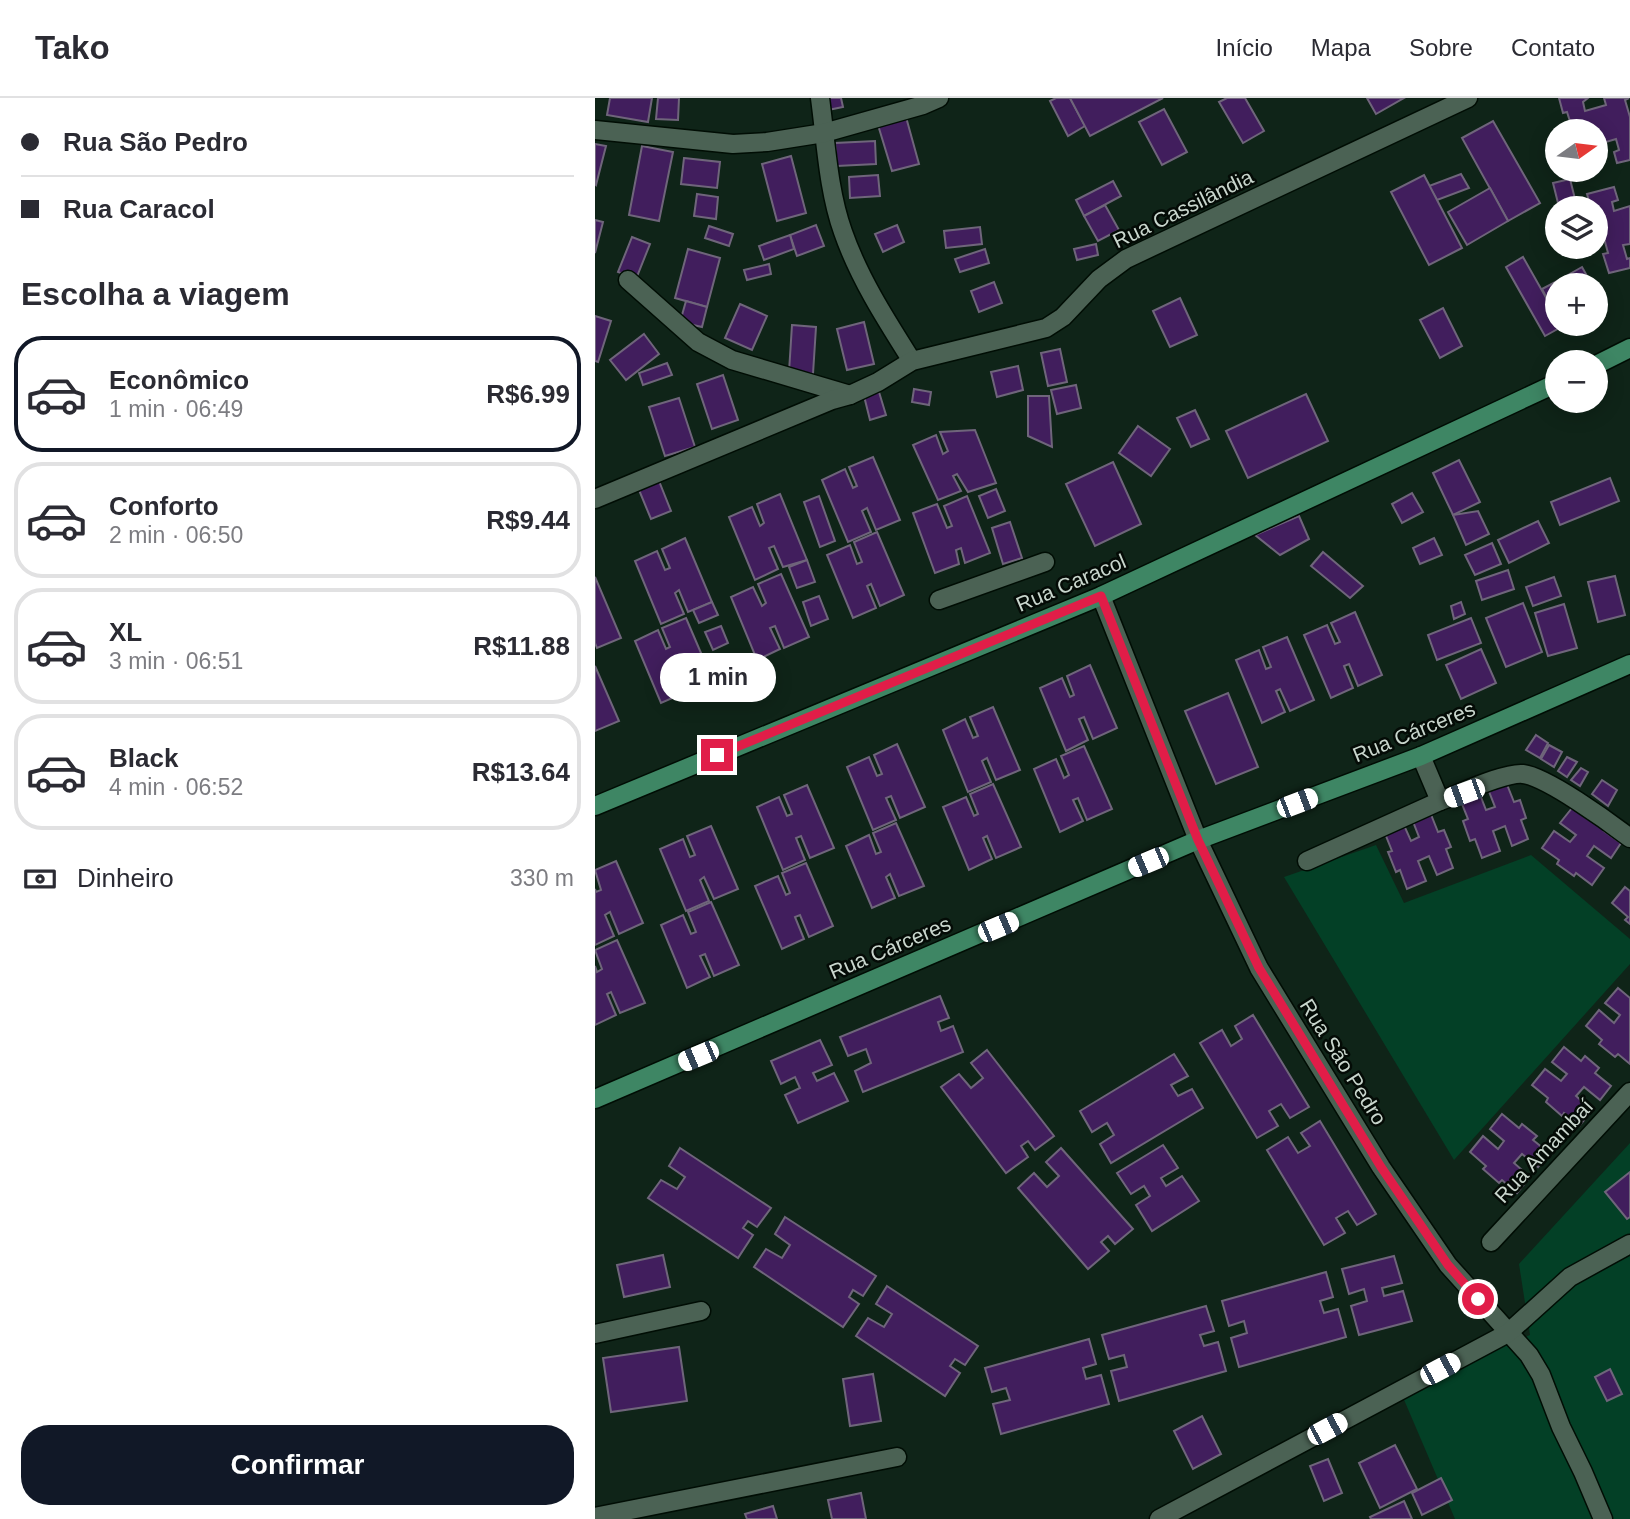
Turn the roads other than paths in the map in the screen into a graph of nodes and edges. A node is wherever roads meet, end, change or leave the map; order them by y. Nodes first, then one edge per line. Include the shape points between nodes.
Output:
1 (820, 98) edge
2 (939, 98) edge
3 (1468, 98) edge
4 (595, 130) edge
5 (824, 133) junction
6 (628, 279) dead end
7 (1630, 348) edge
8 (1608, 359) edge
9 (912, 361) junction
10 (1545, 389) edge
11 (850, 395) junction
12 (595, 499) edge
13 (1045, 562) dead end
14 (1101, 596) junction
15 (939, 600) dead end
16 (1630, 664) edge
17 (1421, 756) junction
18 (1440, 801) junction
19 (595, 806) edge
20 (1630, 838) edge
21 (1198, 840) junction
22 (1307, 861) dead end
23 (1630, 1092) edge
24 (595, 1099) edge
25 (1491, 1242) dead end
26 (1630, 1244) edge
27 (701, 1311) dead end
28 (1509, 1333) junction
29 (595, 1334) edge
30 (897, 1457) dead end
31 (595, 1517) edge
32 (1159, 1519) edge
33 (1603, 1519) edge

1 - 5 street
2 - 5 street
3 - 9 street, Rua Cassilândia via 1126,259 1046,328
4 - 5 street via 733,144
5 - 9 street via 843,231 877,305
6 - 11 street via 698,342 732,360
7 - 8 street
9 - 11 street, Rua Cassilândia
10 - 14 street, Rua Caracol
11 - 12 street, Rua Cassilândia
13 - 15 street
14 - 19 street, Rua Caracol
14 - 21 street, Rua São Pedro
16 - 17 street, Rua Cárceres
17 - 18 street
17 - 21 street, Rua Cárceres
18 - 20 street via 1523,774 1540,779
18 - 22 street
21 - 24 street, Rua Cárceres
21 - 28 street, Rua São Pedro via 1259,968 1381,1167 1448,1265
23 - 25 street, Rua Amambaí
26 - 28 street via 1570,1277
27 - 29 street
28 - 32 street
28 - 33 street, Rua São Pedro via 1541,1374
30 - 31 street

